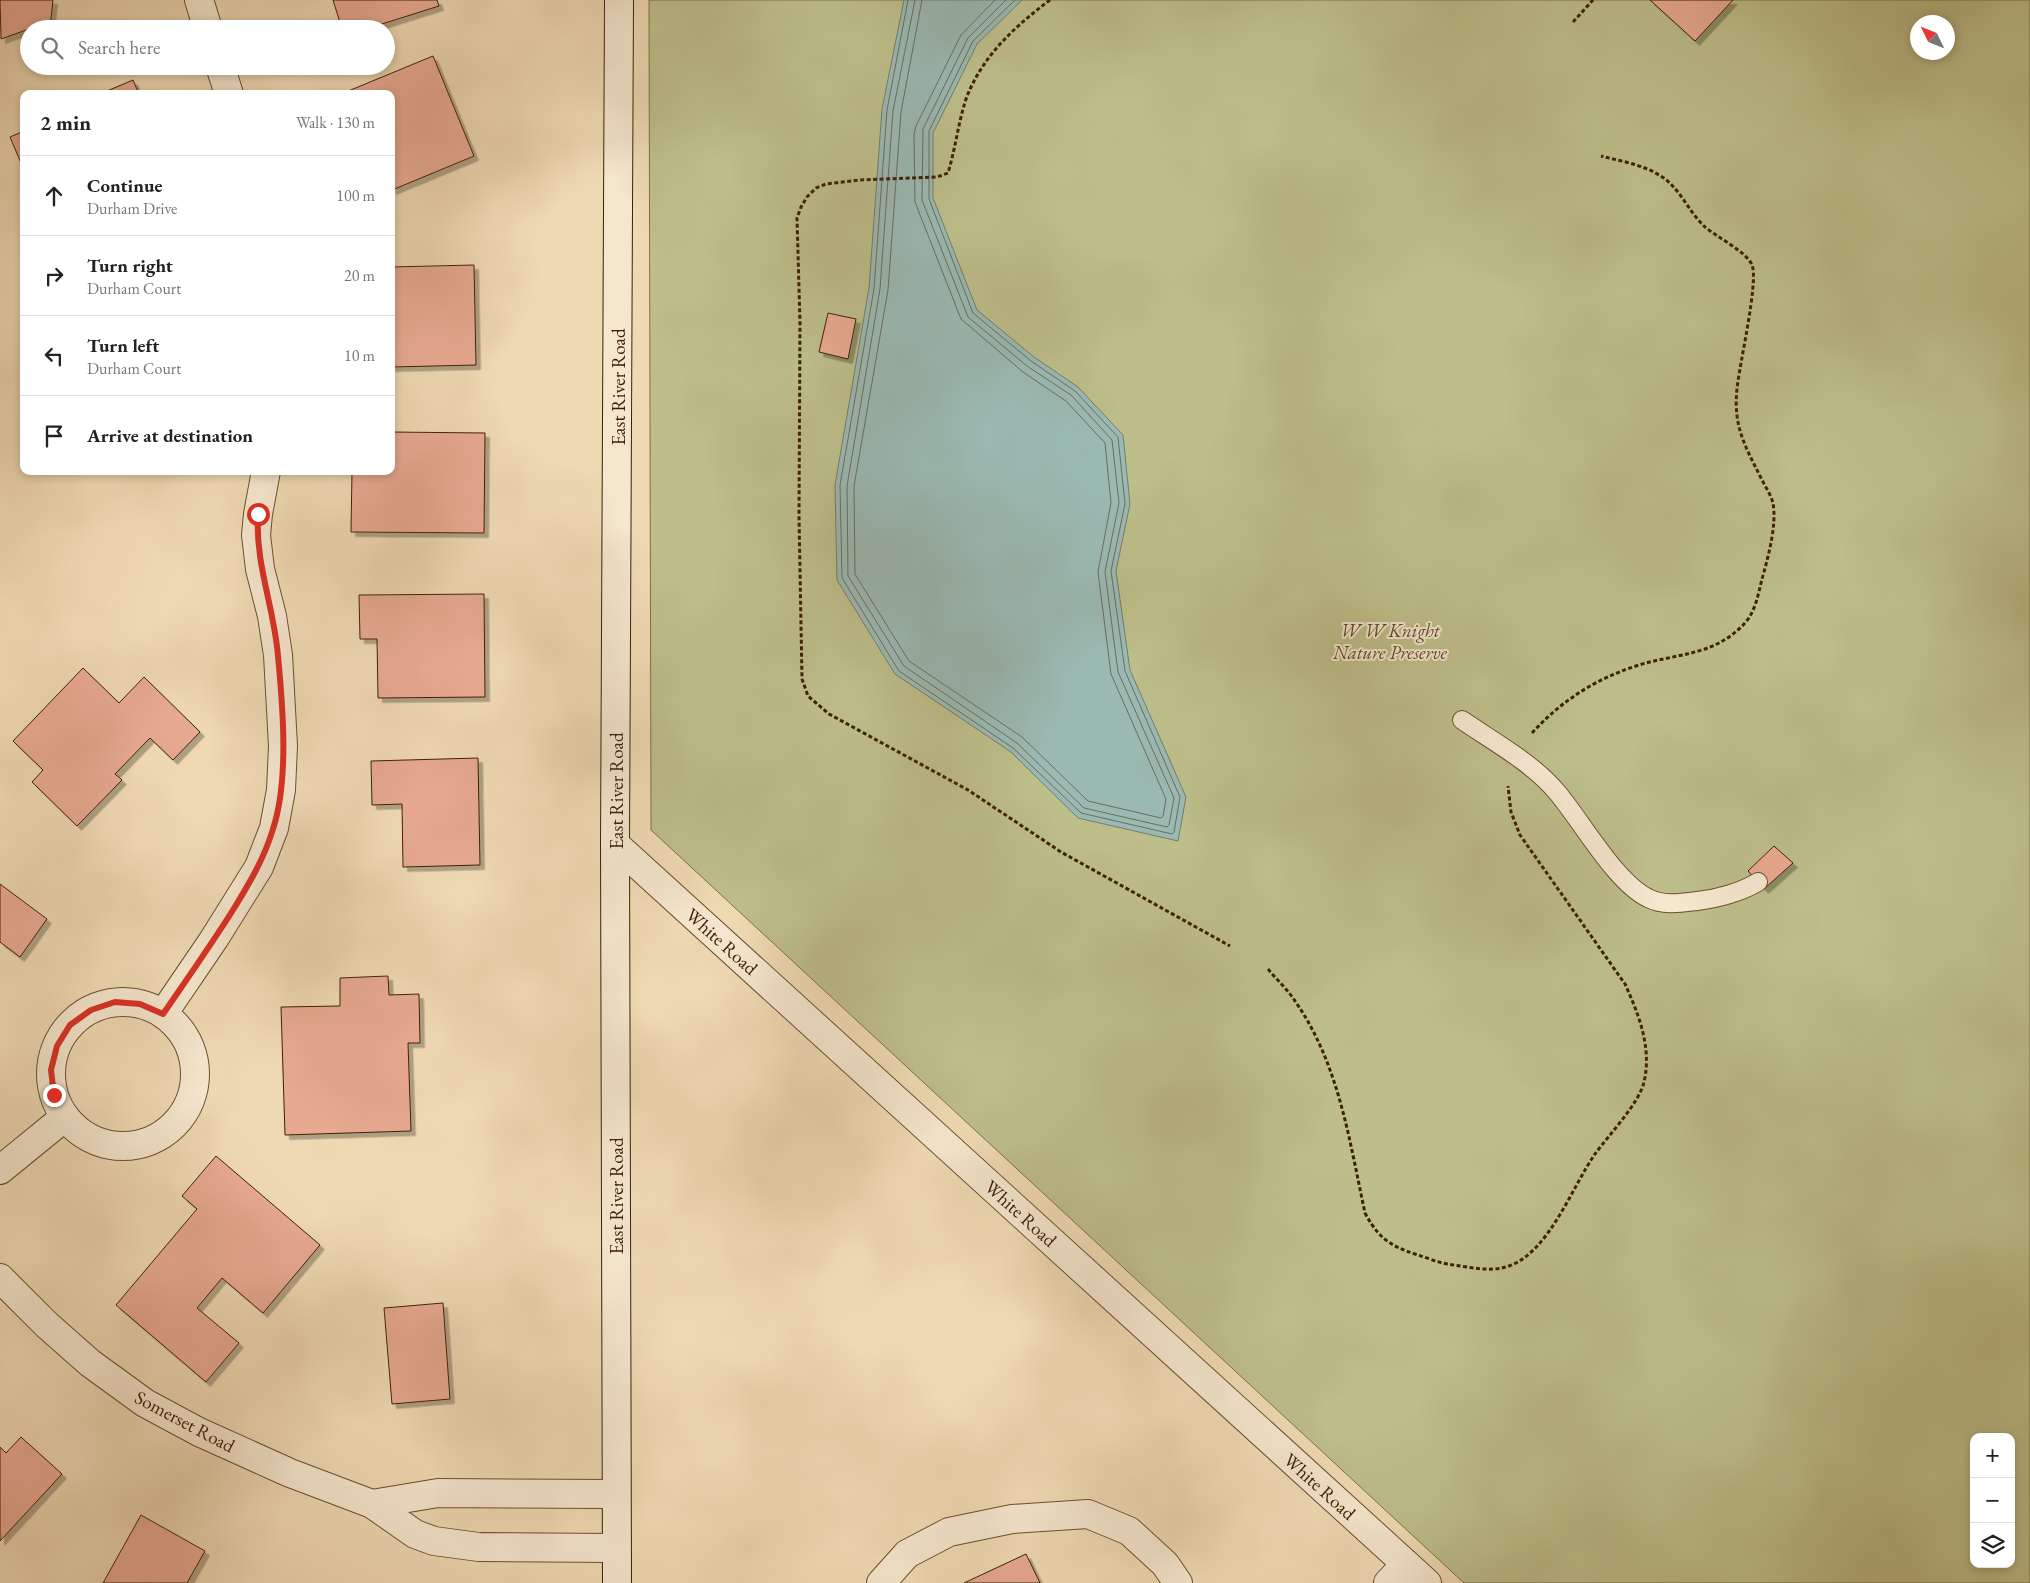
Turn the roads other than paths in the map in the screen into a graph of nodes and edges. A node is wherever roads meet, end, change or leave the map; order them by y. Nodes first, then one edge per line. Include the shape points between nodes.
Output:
1 (199, 0) edge
2 (620, 0) edge
3 (205, 20) edge
4 (223, 75) edge
5 (227, 90) edge
6 (265, 475) edge
7 (1462, 720) dead end
8 (615, 844) junction
9 (1758, 882) dead end
10 (163, 1014) junction
11 (65, 1117) junction
12 (0, 1170) edge
13 (0, 1278) edge
14 (616, 1494) junction
15 (372, 1504) junction
16 (616, 1548) junction
17 (1397, 1574) edge
18 (617, 1583) edge
19 (882, 1583) edge
20 (1178, 1583) edge
21 (1427, 1583) edge

1 - 3 street
2 - 8 street, East River Road
4 - 5 street
6 - 10 street via 256,534 278,655 283,746 281,790 274,828 259,867
7 - 9 lane via 1528,765 1556,791 1627,883 1648,899 1672,904 1706,900
8 - 14 street, East River Road
8 - 17 street, White Road
10 - 11 street via 140,1004 115,1002 91,1010 70,1025 57,1046 51,1070 54,1095
10 - 11 street via 189,1042 195,1080 191,1099 169,1131 134,1146 114,1146 95,1141 78,1131
11 - 12 street
13 - 15 street, Somerset Road via 90,1363 144,1403 290,1473
14 - 15 street via 438,1493
14 - 16 street, East River Road
15 - 16 street, Somerset Road via 415,1534 453,1545
16 - 18 street, East River Road
17 - 21 street, White Road
19 - 20 street via 907,1554 949,1532 1012,1519 1088,1514 1129,1531 1165,1564

